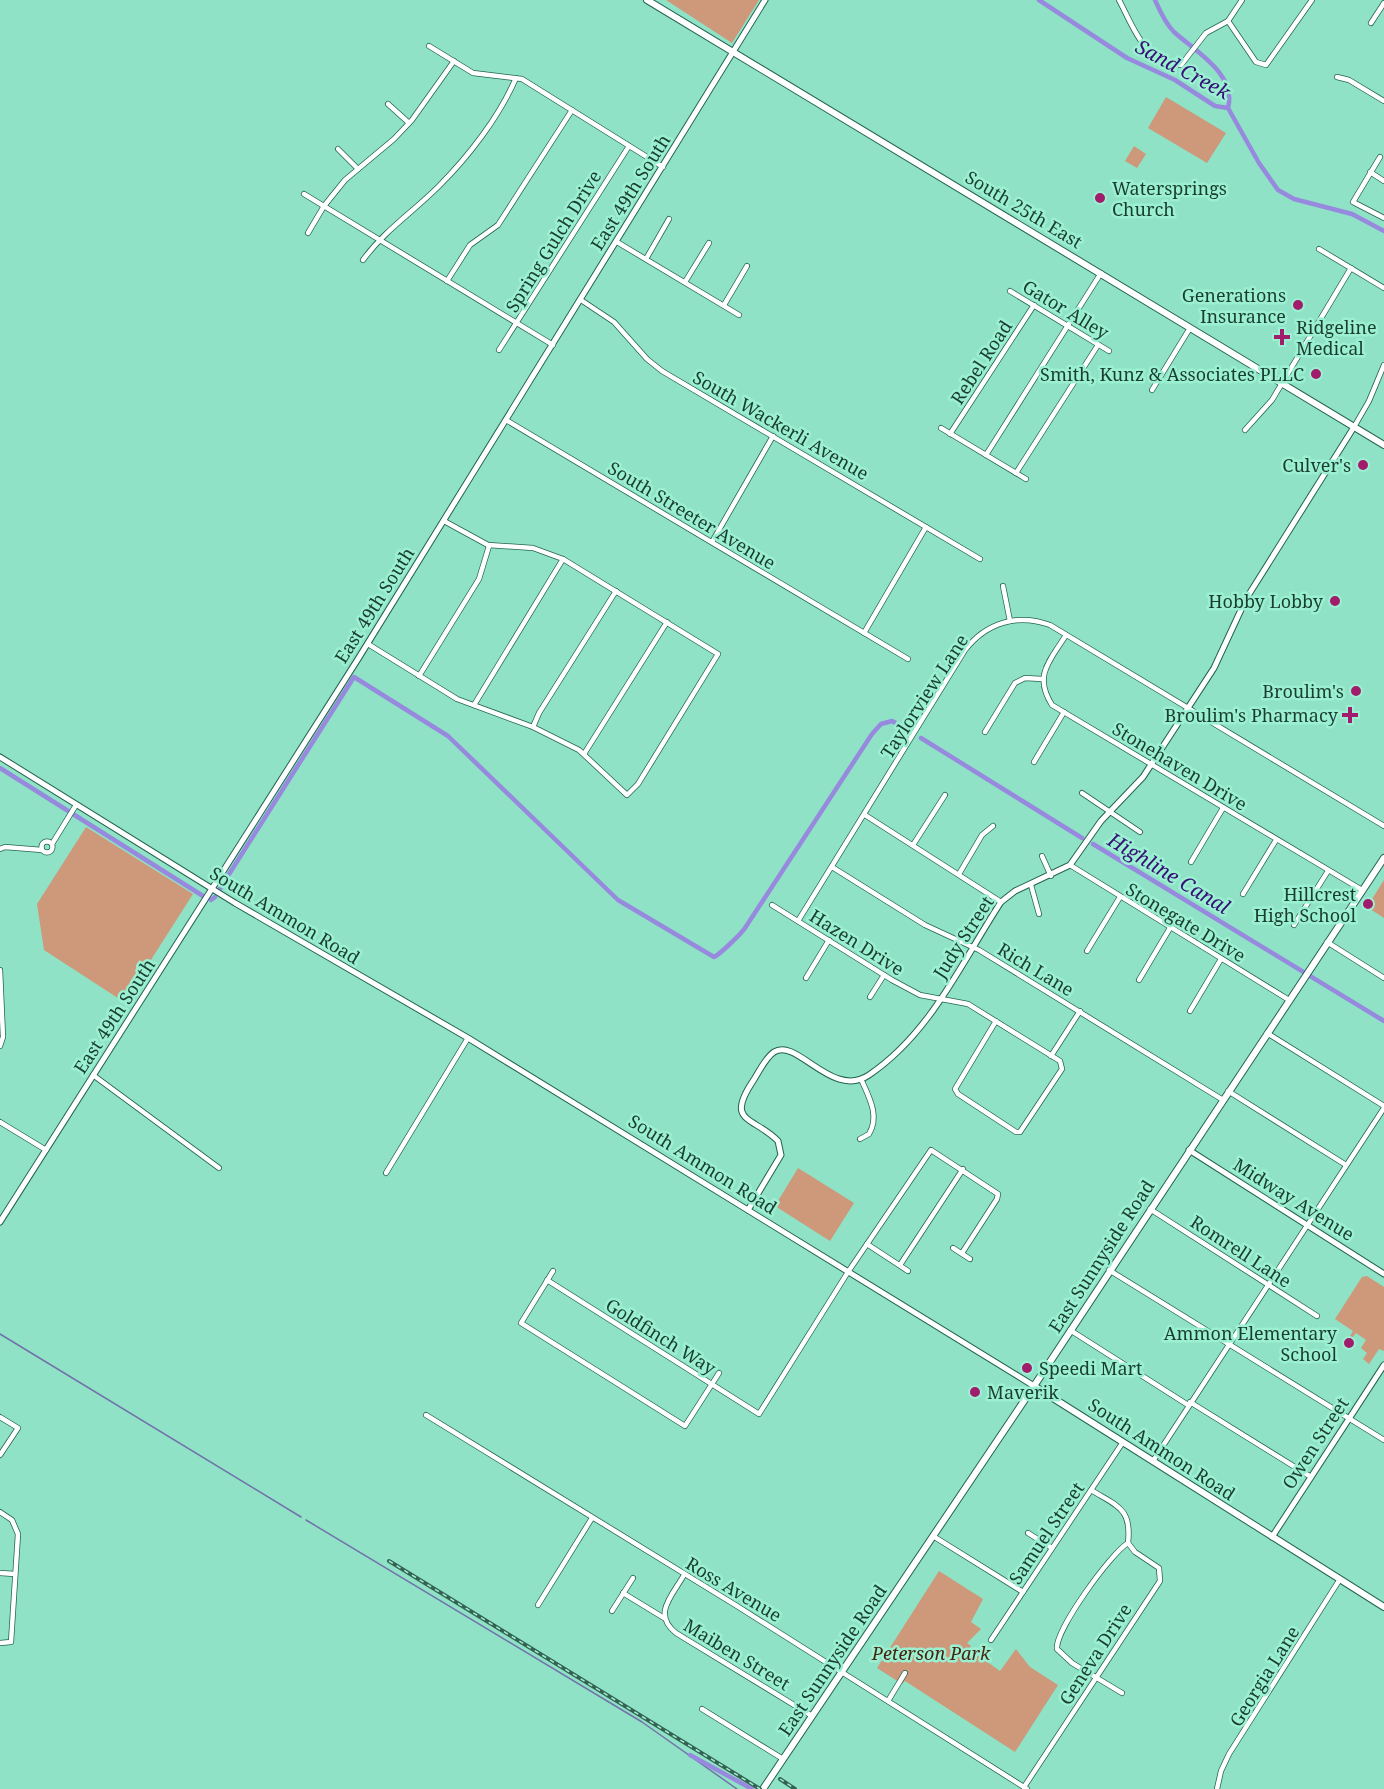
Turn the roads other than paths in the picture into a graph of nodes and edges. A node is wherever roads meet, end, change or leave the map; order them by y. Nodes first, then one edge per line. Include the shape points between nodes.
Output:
1 (647, 0) edge
2 (765, 0) edge
3 (1119, 0) edge
4 (1242, 0) edge
5 (1312, 0) edge
6 (1384, 3) edge
7 (1228, 21) junction
8 (1371, 23) dead end
9 (429, 46) dead end
10 (733, 53) junction
11 (454, 61) junction
12 (1337, 77) dead end
13 (516, 78) junction
14 (1384, 101) edge
15 (388, 104) dead end
16 (572, 110) junction
17 (409, 123) junction
18 (629, 146) junction
19 (338, 149) dead end
20 (1380, 157) dead end
21 (663, 167) junction
22 (358, 169) junction
23 (1370, 172) junction
24 (1384, 181) edge
25 (304, 194) dead end
26 (324, 206) junction
27 (1384, 218) edge
28 (669, 219) dead end
29 (308, 232) dead end
30 (379, 239) junction
31 (617, 242) junction
32 (709, 243) dead end
33 (1319, 249) dead end
34 (363, 260) dead end
35 (646, 260) junction
36 (747, 266) dead end
37 (1351, 268) junction
38 (1101, 273) junction
39 (447, 281) junction
40 (685, 282) junction
41 (1384, 288) edge
42 (1010, 291) dead end
43 (581, 300) junction
44 (724, 305) junction
45 (1034, 305) junction
46 (739, 315) dead end
47 (516, 323) junction
48 (1067, 326) junction
49 (1190, 328) junction
50 (553, 345) junction
51 (1098, 345) junction
52 (499, 350) dead end
53 (1109, 351) dead end
54 (1384, 366) edge
55 (1282, 383) junction
56 (1152, 390) dead end
57 (506, 420) junction
58 (1354, 427) junction
59 (941, 428) dead end
60 (1245, 430) dead end
61 (950, 434) junction
62 (773, 436) junction
63 (1384, 445) edge
64 (986, 455) junction
65 (1016, 473) junction
66 (1026, 479) dead end
67 (444, 521) junction
68 (926, 527) junction
69 (711, 542) junction
70 (489, 546) junction
71 (563, 559) junction
72 (980, 559) dead end
73 (1003, 586) dead end
74 (616, 591) junction
75 (1010, 621) junction
76 (667, 622) junction
77 (864, 633) junction
78 (1066, 635) junction
79 (368, 644) junction
80 (908, 659) dead end
81 (419, 676) junction
82 (1042, 679) junction
83 (474, 705) junction
84 (1189, 708) junction
85 (1064, 712) junction
86 (533, 728) junction
87 (985, 732) dead end
88 (584, 754) junction
89 (0, 757) edge
90 (1034, 762) dead end
91 (1151, 765) junction
92 (1082, 794) dead end
93 (945, 795) dead end
94 (76, 806) junction
95 (1223, 808) junction
96 (1110, 812) junction
97 (865, 815) junction
98 (993, 826) dead end
99 (1384, 826) edge
100 (1140, 832) dead end
101 (1276, 840) junction
102 (913, 845) junction
103 (0, 849) edge
104 (1042, 856) dead end
105 (1384, 858) edge
106 (1191, 862) dead end
107 (1070, 865) junction
108 (832, 867) junction
109 (1328, 871) junction
110 (959, 874) junction
111 (1051, 876) junction
112 (1031, 885) junction
113 (212, 890) junction
114 (1362, 890) junction
115 (1243, 894) dead end
116 (1120, 897) junction
117 (1001, 902) junction
118 (772, 905) dead end
119 (1039, 914) dead end
120 (798, 921) junction
121 (1294, 925) dead end
122 (1170, 928) junction
123 (829, 940) junction
124 (1328, 942) junction
125 (973, 946) junction
126 (1087, 951) dead end
127 (1221, 959) junction
128 (0, 970) edge
129 (884, 975) junction
130 (806, 978) dead end
131 (1384, 978) edge
132 (1139, 980) dead end
133 (870, 997) dead end
134 (941, 999) junction
135 (1289, 1000) junction
136 (1080, 1011) junction
137 (1190, 1011) dead end
138 (996, 1021) junction
139 (1267, 1033) junction
140 (468, 1038) junction
141 (0, 1046) edge
142 (1051, 1056) junction
143 (93, 1076) junction
144 (861, 1079) junction
145 (1228, 1091) junction
146 (1223, 1100) junction
147 (1384, 1107) edge
148 (0, 1122) edge
149 (860, 1139) dead end
150 (46, 1150) junction
151 (1189, 1150) junction
152 (1346, 1166) junction
153 (219, 1168) dead end
154 (963, 1168) junction
155 (386, 1173) dead end
156 (1150, 1209) junction
157 (748, 1210) junction
158 (0, 1222) edge
159 (1307, 1225) junction
160 (867, 1244) junction
161 (953, 1248) dead end
162 (962, 1253) junction
163 (970, 1258) dead end
164 (900, 1265) junction
165 (1109, 1270) junction
166 (553, 1271) dead end
167 (908, 1271) dead end
168 (848, 1272) junction
169 (1384, 1274) edge
170 (547, 1280) junction
171 (1268, 1284) junction
172 (1317, 1316) dead end
173 (1070, 1330) junction
174 (1229, 1342) junction
175 (1384, 1365) edge
176 (719, 1373) dead end
177 (712, 1384) junction
178 (1034, 1386) junction
179 (1189, 1404) junction
180 (426, 1415) dead end
181 (0, 1417) edge
182 (1350, 1418) junction
183 (1384, 1440) edge
184 (1123, 1442) junction
185 (0, 1455) edge
186 (1153, 1461) junction
187 (1311, 1477) junction
188 (1091, 1490) junction
189 (0, 1512) edge
190 (592, 1518) junction
191 (1028, 1533) dead end
192 (933, 1536) junction
193 (1272, 1537) junction
194 (1128, 1543) junction
195 (1052, 1548) junction
196 (0, 1573) edge
197 (15, 1574) junction
198 (684, 1575) junction
199 (633, 1578) dead end
200 (1340, 1580) junction
201 (1023, 1592) junction
202 (623, 1593) junction
203 (538, 1605) dead end
204 (1384, 1607) edge
205 (612, 1611) dead end
206 (664, 1618) junction
207 (991, 1640) dead end
208 (0, 1643) edge
209 (841, 1673) junction
210 (905, 1673) dead end
211 (1095, 1677) junction
212 (1122, 1694) dead end
213 (888, 1701) junction
214 (702, 1709) dead end
215 (812, 1716) junction
216 (783, 1759) junction
217 (1025, 1788) edge
218 (763, 1789) edge
219 (1217, 1789) edge

1 - 10 main road, South 25th East
2 - 10 street, East 49th South
3 - 7 street via 1143,47 1152,56 1181,65 1206,33
4 - 7 street
5 - 7 street via 1270,62 1262,66
6 - 8 street
9 - 11 street
10 - 21 street, East 49th South
10 - 38 main road, South 25th East
11 - 13 street via 473,73
11 - 17 street
12 - 14 street
13 - 16 street
13 - 30 street via 475,144 438,187
15 - 17 street
16 - 18 street
16 - 39 street via 498,225 470,245
17 - 22 street
18 - 21 street
18 - 47 street, Spring Gulch Drive
19 - 22 street
20 - 23 street
21 - 31 street, East 49th South
22 - 26 street
23 - 24 street
23 - 27 street via 1353,204
25 - 26 street
26 - 29 street
26 - 30 street
28 - 35 street
30 - 34 street
30 - 39 street
31 - 35 street
31 - 43 street, East 49th South
32 - 40 street
33 - 37 street
35 - 40 street
36 - 44 street
37 - 41 street
37 - 55 street
38 - 48 street
38 - 49 main road, South 25th East
39 - 47 street
40 - 44 street
42 - 45 street, Gator Alley
43 - 50 street, East 49th South
43 - 62 street, South Wackerli Avenue via 614,321 662,371
44 - 46 street
45 - 48 street, Gator Alley
45 - 61 street, Rebel Road
47 - 50 street
47 - 52 street, Spring Gulch Drive
48 - 51 street, Gator Alley
48 - 64 street
49 - 55 main road, South 25th East
49 - 56 street
50 - 57 street, East 49th South
51 - 53 street, Gator Alley
51 - 65 street
54 - 58 street
55 - 58 main road, South 25th East
55 - 60 street via 1263,412
57 - 67 street, East 49th South
57 - 69 street, South Streeter Avenue
58 - 63 main road, South 25th East
58 - 84 street, Judy Street via 1246,599 1221,657
59 - 61 street
61 - 64 street
62 - 68 street, South Wackerli Avenue
62 - 69 street
64 - 65 street
65 - 66 street
67 - 70 street
67 - 79 street, East 49th South
68 - 72 street, South Wackerli Avenue
68 - 77 street
69 - 77 street, South Streeter Avenue
70 - 71 street via 533,548
70 - 81 street via 479,579
71 - 74 street
71 - 83 street
73 - 75 street
74 - 76 street
74 - 86 street
75 - 78 street, Taylorview Lane via 1042,622
75 - 97 street, Taylorview Lane via 979,635 965,650
76 - 88 street
76 - 88 street via 718,654 638,784 627,795
77 - 80 street, South Streeter Avenue
78 - 82 street
78 - 84 street, Taylorview Lane
79 - 81 street
79 - 113 street, East 49th South
81 - 83 street
82 - 85 street, Stonehaven Drive via 1052,705
82 - 87 street via 1025,678 1015,683
83 - 86 street
84 - 91 street, Judy Street
84 - 99 street, Taylorview Lane
85 - 90 street
85 - 91 street, Stonehaven Drive
86 - 88 street
89 - 94 street, South Ammon Road
91 - 95 street, Stonehaven Drive
91 - 96 street, Judy Street
92 - 96 street
93 - 102 street
94 - 103 street via 52,844 43,843 42,850
94 - 113 street, South Ammon Road
95 - 101 street, Stonehaven Drive
95 - 106 street
96 - 100 street
96 - 107 street, Judy Street
97 - 102 street
97 - 108 street, Taylorview Lane
98 - 110 street via 982,835
101 - 109 street, Stonehaven Drive
101 - 115 street
102 - 110 street
104 - 111 street
105 - 114 main road, East Sunnyside Road
107 - 111 street, Judy Street
107 - 116 street, Stonegate Drive
108 - 120 street, Taylorview Lane
108 - 125 street, Rich Lane via 924,925
109 - 114 street, Stonehaven Drive
109 - 121 street
110 - 117 street
111 - 112 street, Judy Street
112 - 117 street, Judy Street
112 - 119 street
113 - 140 street, South Ammon Road
113 - 143 street, East 49th South
114 - 124 main road, East Sunnyside Road
116 - 122 street, Stonegate Drive
116 - 126 street
117 - 125 street, Judy Street
118 - 120 street, Hazen Drive
120 - 123 street, Hazen Drive
122 - 127 street, Stonegate Drive
122 - 132 street
123 - 129 street, Hazen Drive
123 - 130 street
124 - 131 street
124 - 135 main road, East Sunnyside Road
125 - 134 street, Judy Street
125 - 136 street, Rich Lane
127 - 135 street, Stonegate Drive
127 - 137 street
128 - 141 street
129 - 133 street
129 - 134 street, Hazen Drive via 920,995
134 - 138 street, Hazen Drive via 968,1004
134 - 144 street, Judy Street via 910,1041
135 - 139 main road, East Sunnyside Road
136 - 142 street
136 - 146 street, Rich Lane
138 - 142 street, Hazen Drive
138 - 142 street via 955,1089 1016,1132 1025,1129 1062,1069 1060,1061
139 - 145 main road, East Sunnyside Road
139 - 147 street
140 - 155 street
140 - 157 street, South Ammon Road
143 - 150 street, East 49th South
143 - 153 street
144 - 149 street via 872,1104 873,1122 869,1134
144 - 157 street via 839,1080 788,1050 779,1049 770,1055 740,1108 745,1119 778,1141 781,1155
145 - 146 main road, East Sunnyside Road
145 - 152 street
146 - 151 main road, East Sunnyside Road
147 - 152 street
148 - 150 street
150 - 158 street, East 49th South
151 - 156 main road, East Sunnyside Road
151 - 159 street, Midway Avenue
152 - 159 street
154 - 160 street via 931,1150
154 - 162 street via 998,1194
154 - 164 street
156 - 165 main road, East Sunnyside Road
156 - 171 street, Romrell Lane
157 - 168 street, South Ammon Road
159 - 169 street, Midway Avenue
159 - 171 street
160 - 164 street
160 - 168 street
161 - 162 street
162 - 163 street
164 - 167 street
165 - 173 main road, East Sunnyside Road
165 - 174 street
166 - 170 street
168 - 177 street, Goldfinch Way via 759,1414
168 - 178 street, South Ammon Road
170 - 177 street, Goldfinch Way
170 - 177 street via 521,1323 685,1426
171 - 172 street, Romrell Lane
171 - 174 street
173 - 178 main road, East Sunnyside Road
173 - 179 street
174 - 179 street
174 - 182 street
175 - 182 street, Owen Street
176 - 177 street
178 - 184 main road, South Ammon Road
178 - 192 main road, East Sunnyside Road
179 - 186 street
179 - 187 street
180 - 190 street, Ross Avenue
181 - 185 street via 18,1428
182 - 183 street
182 - 187 street, Owen Street
184 - 186 main road, South Ammon Road
184 - 188 street, Samuel Street
186 - 193 main road, South Ammon Road
187 - 193 street, Owen Street
188 - 194 street via 1123,1510 1128,1519
188 - 195 street, Samuel Street
189 - 197 street via 12,1520 18,1534
190 - 198 street, Ross Avenue
190 - 203 street
191 - 195 street
192 - 201 street
192 - 209 main road, East Sunnyside Road
193 - 200 main road, South Ammon Road
194 - 211 street, Geneva Drive via 1159,1568 1160,1581
194 - 211 street via 1113,1555 1057,1638 1062,1656
195 - 201 street, Samuel Street
196 - 197 street
197 - 208 street via 11,1642
198 - 206 street, Maiben Street via 665,1608
198 - 209 street, Ross Avenue
199 - 202 street
200 - 204 main road, South Ammon Road
200 - 219 street, Georgia Lane via 1229,1755
201 - 207 street, Samuel Street
202 - 205 street
202 - 206 street
206 - 215 street, Maiben Street via 676,1633
209 - 213 street, Ross Avenue
209 - 215 main road, East Sunnyside Road
210 - 213 street
211 - 212 street
211 - 217 street, Geneva Drive
213 - 217 street, Ross Avenue
214 - 216 street
215 - 216 main road, East Sunnyside Road
216 - 218 main road, East Sunnyside Road

